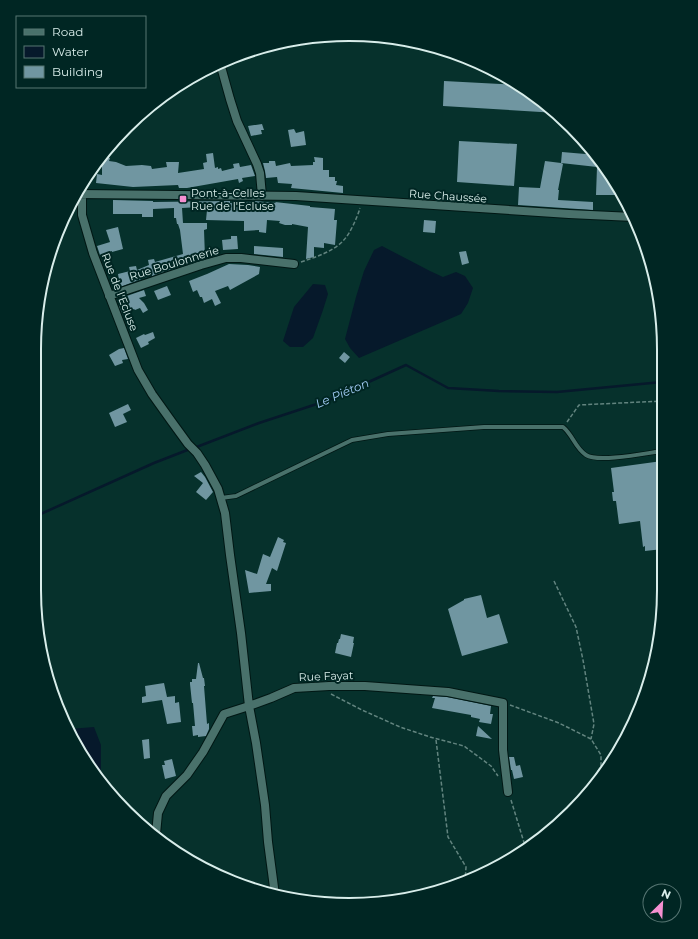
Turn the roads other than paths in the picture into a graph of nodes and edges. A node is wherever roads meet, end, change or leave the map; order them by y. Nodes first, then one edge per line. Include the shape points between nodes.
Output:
1 (222, 69) edge
2 (83, 194) edge
3 (262, 196) junction
4 (80, 198) edge
5 (627, 217) edge
6 (294, 264) road end
7 (109, 296) junction
8 (657, 452) edge
9 (221, 498) junction
10 (249, 706) junction
11 (508, 792) road end
12 (156, 830) edge
13 (274, 889) edge

1 - 3 street via 238,121 260,173
2 - 3 street, Rue Chaussée
3 - 5 street, Rue Chaussée
4 - 7 street, Rue de l'Ecluse via 86,232
6 - 7 street, Rue Boulonnerie via 226,258
7 - 9 street, Rue de l'Ecluse via 138,370 152,394 205,465
8 - 9 lane via 613,458 587,456 563,427 484,426 388,434 352,440 236,496
9 - 10 street
10 - 11 street, Rue Fayat via 294,688 336,686 448,692 503,703
10 - 12 street, Rue Fayat via 224,714 187,775 166,796 158,813
10 - 13 street via 265,805

